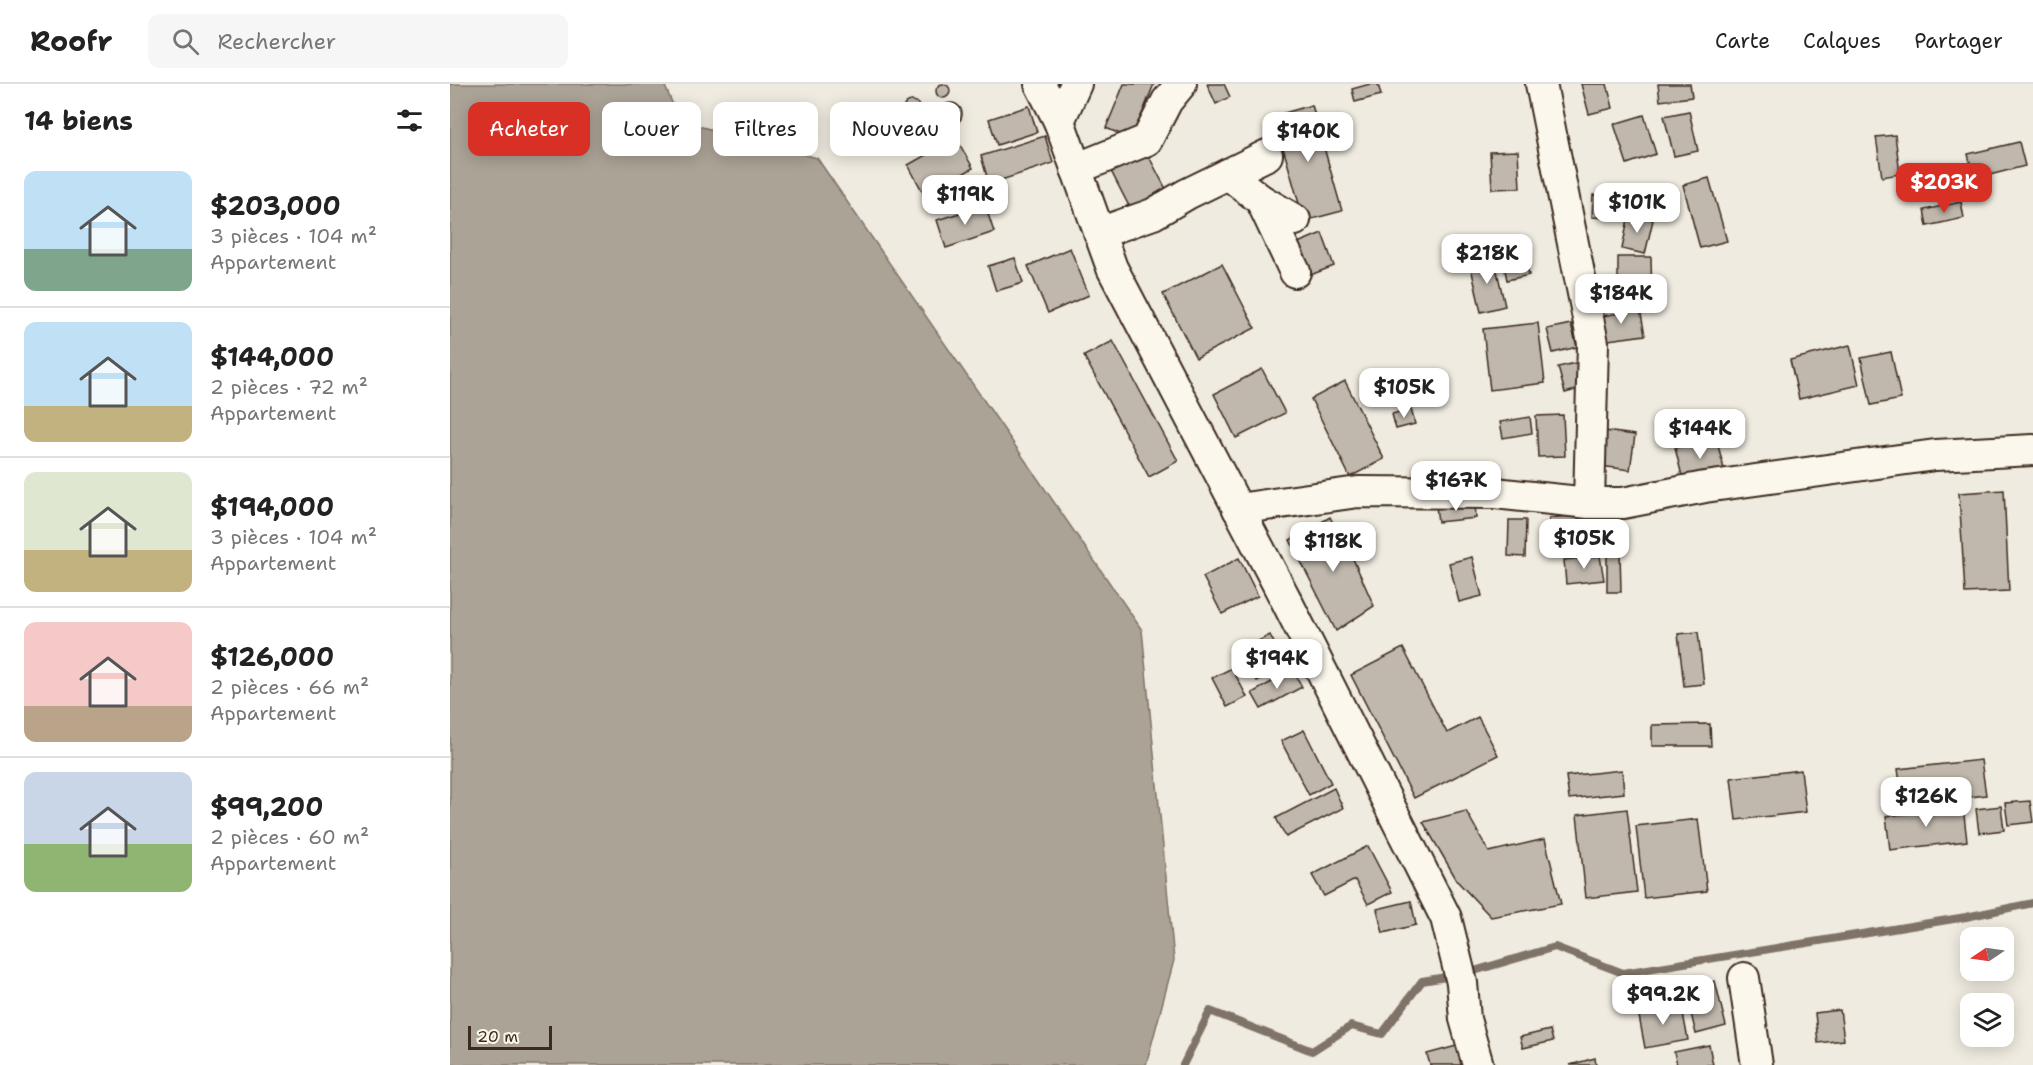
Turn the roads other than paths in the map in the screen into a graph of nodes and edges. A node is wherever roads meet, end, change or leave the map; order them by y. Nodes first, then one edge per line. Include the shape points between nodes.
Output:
1 (1040, 84) edge
2 (1076, 84) edge
3 (1181, 84) edge
4 (1541, 84) edge
5 (1059, 121) junction
6 (1267, 155) dead end
7 (1076, 169) junction
8 (1228, 174) junction
9 (1261, 200) junction
10 (1295, 220) dead end
11 (1099, 233) junction
12 (1295, 272) dead end
13 (2033, 450) edge
14 (1589, 502) junction
15 (1238, 509) junction
16 (1744, 978) dead end
17 (1478, 1065) edge
18 (1757, 1065) edge

1 - 5 street
2 - 5 street
3 - 7 street via 1167,101 1148,140
4 - 14 street via 1593,343
5 - 7 street
6 - 8 street
7 - 11 street
8 - 9 street
8 - 11 street via 1153,214
9 - 10 street
9 - 12 street
11 - 15 street via 1112,268
13 - 14 street via 1935,455 1705,487 1623,503
14 - 15 street via 1495,493 1358,492
15 - 17 street via 1446,918
16 - 18 street

